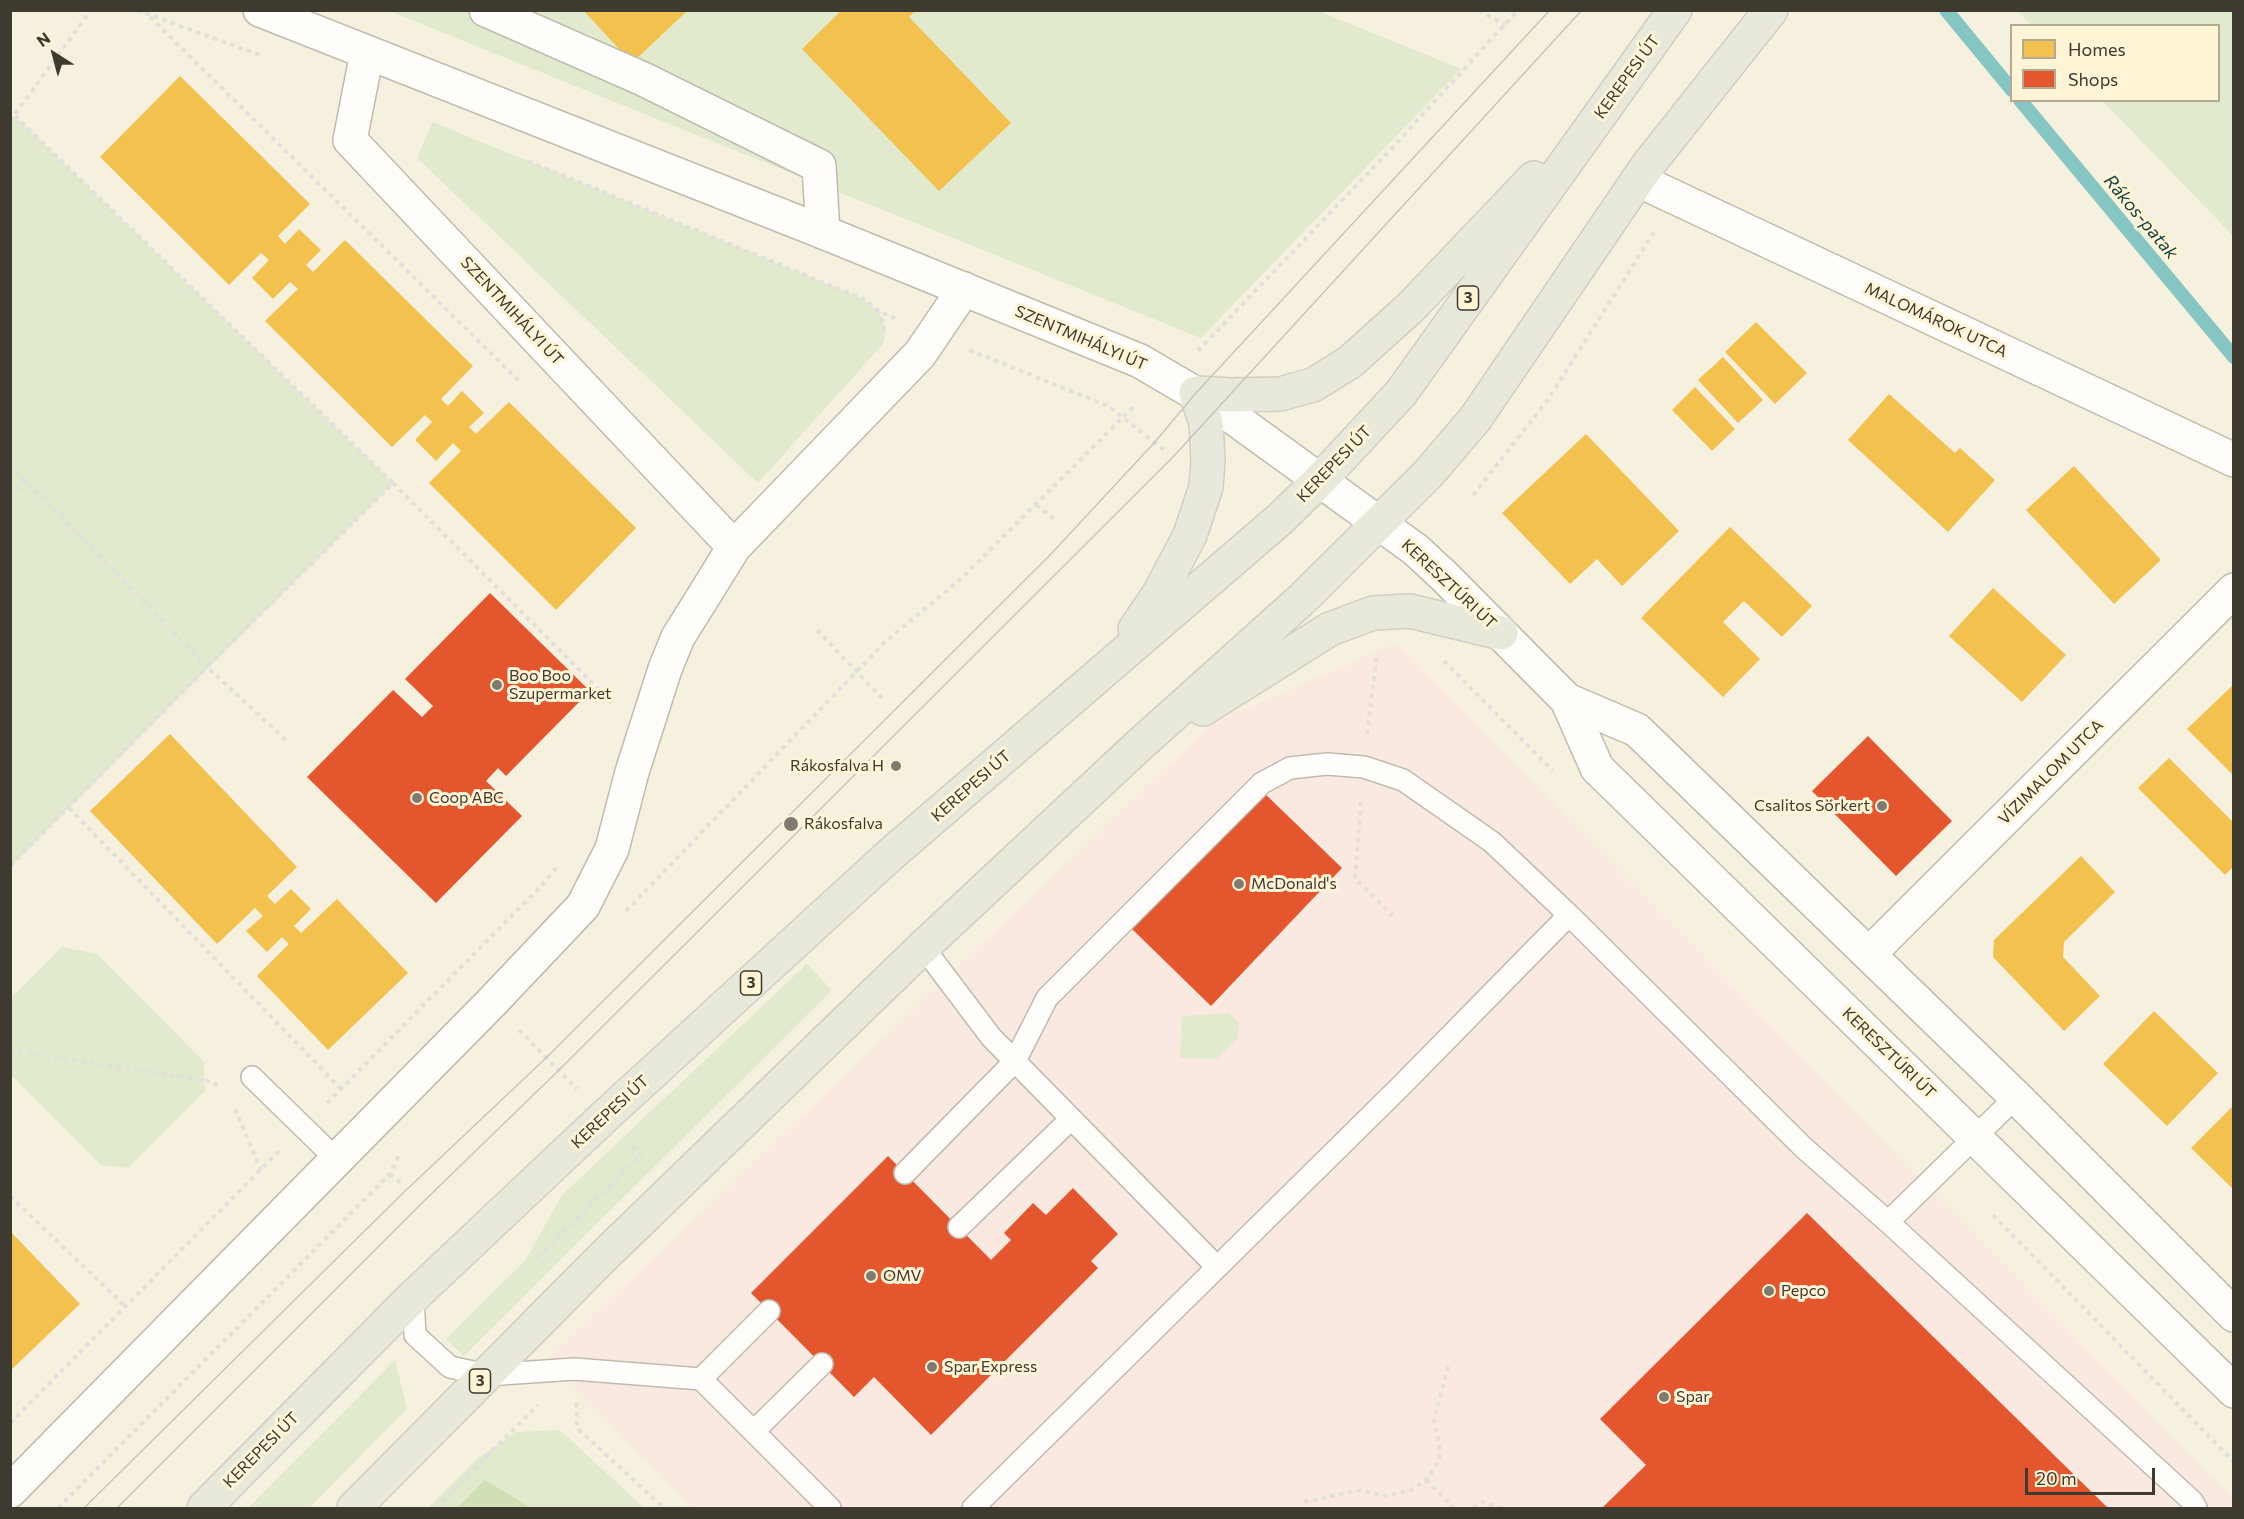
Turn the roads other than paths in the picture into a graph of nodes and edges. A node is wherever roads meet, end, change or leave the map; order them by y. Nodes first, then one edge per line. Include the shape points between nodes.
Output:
1 (260, 10) edge
2 (486, 10) edge
3 (1675, 10) edge
4 (1771, 10) edge
5 (367, 53) junction
6 (1605, 106) junction
7 (1638, 180) junction
8 (823, 232) junction
9 (964, 289) junction
10 (1196, 393) junction
11 (2234, 459) edge
12 (1319, 481) junction
13 (1378, 523) junction
14 (734, 547) junction
15 (2234, 590) edge
16 (1501, 633) junction
17 (1107, 668) junction
18 (1567, 700) junction
19 (1135, 749) junction
20 (1569, 915) junction
21 (923, 947) junction
22 (1869, 954) junction
23 (1015, 1061) junction
24 (252, 1077) dead end
25 (2016, 1097) junction
26 (1071, 1119) junction
27 (1975, 1137) junction
28 (337, 1160) junction
29 (904, 1173) dead end
30 (1888, 1222) junction
31 (959, 1227) dead end
32 (1216, 1267) junction
33 (413, 1297) junction
34 (769, 1311) dead end
35 (2234, 1315) edge
36 (822, 1364) dead end
37 (487, 1375) junction
38 (702, 1379) junction
39 (2234, 1391) edge
40 (753, 1431) junction
41 (10, 1491) edge
42 (204, 1509) edge
43 (354, 1509) edge
44 (830, 1509) edge
45 (973, 1509) edge
46 (2196, 1509) edge

1 - 5 street, SZENTMIHÁLYI ÚT
2 - 8 street via 643,78 819,166
3 - 6 main road, KEREPESI ÚT / 3
4 - 7 main road, 3
5 - 8 street, SZENTMIHÁLYI ÚT
5 - 14 street, SZENTMIHÁLYI ÚT via 350,140
6 - 10 main road via 1410,308 1350,362 1313,385 1280,394
6 - 12 main road, KEREPESI ÚT / 3 via 1401,393
7 - 11 street, MALOMÁROK UTCA
7 - 13 main road, 3 via 1475,419 1428,474
8 - 9 street, SZENTMIHÁLYI ÚT
9 - 10 street, SZENTMIHÁLYI ÚT via 1140,361
9 - 14 street via 920,354
10 - 12 street, SZENTMIHÁLYI ÚT
10 - 17 main road via 1206,423 1206,487 1190,535 1159,594
12 - 13 street, KERESZTÚRI ÚT
12 - 17 main road, KEREPESI ÚT / 3
13 - 16 street, KERESZTÚRI ÚT via 1416,550
13 - 19 main road, 3 via 1301,600
14 - 28 street via 678,638 632,772 612,849 583,906
15 - 22 street, VÍZIMALOM UTCA
16 - 18 street, KERESZTÚRI ÚT
16 - 19 main road via 1410,611 1373,613 1330,629
17 - 33 main road, KEREPESI ÚT / 3 via 882,863
18 - 22 street, KERESZTÚRI ÚT via 1636,730
18 - 27 street, KERESZTÚRI ÚT via 1597,768
19 - 21 main road, 3
20 - 23 lane via 1492,843 1403,780 1364,767 1327,764 1290,768 1262,783 1047,998
20 - 30 lane via 1804,1148
20 - 32 lane
21 - 23 lane via 991,1037
21 - 37 main road, 3 via 614,1246
22 - 25 street, KERESZTÚRI ÚT
23 - 26 lane
23 - 29 lane
24 - 28 lane
25 - 27 lane
25 - 35 street, KERESZTÚRI ÚT
26 - 31 lane
26 - 32 lane
27 - 30 lane
27 - 39 street, KERESZTÚRI ÚT
28 - 41 street
30 - 46 lane via 2192,1501
32 - 45 lane
33 - 37 lane via 416,1335 450,1367
33 - 42 main road, KEREPESI ÚT / 3
34 - 38 lane
36 - 40 lane
37 - 38 lane via 574,1369
37 - 43 main road, 3
38 - 40 lane
40 - 44 lane

